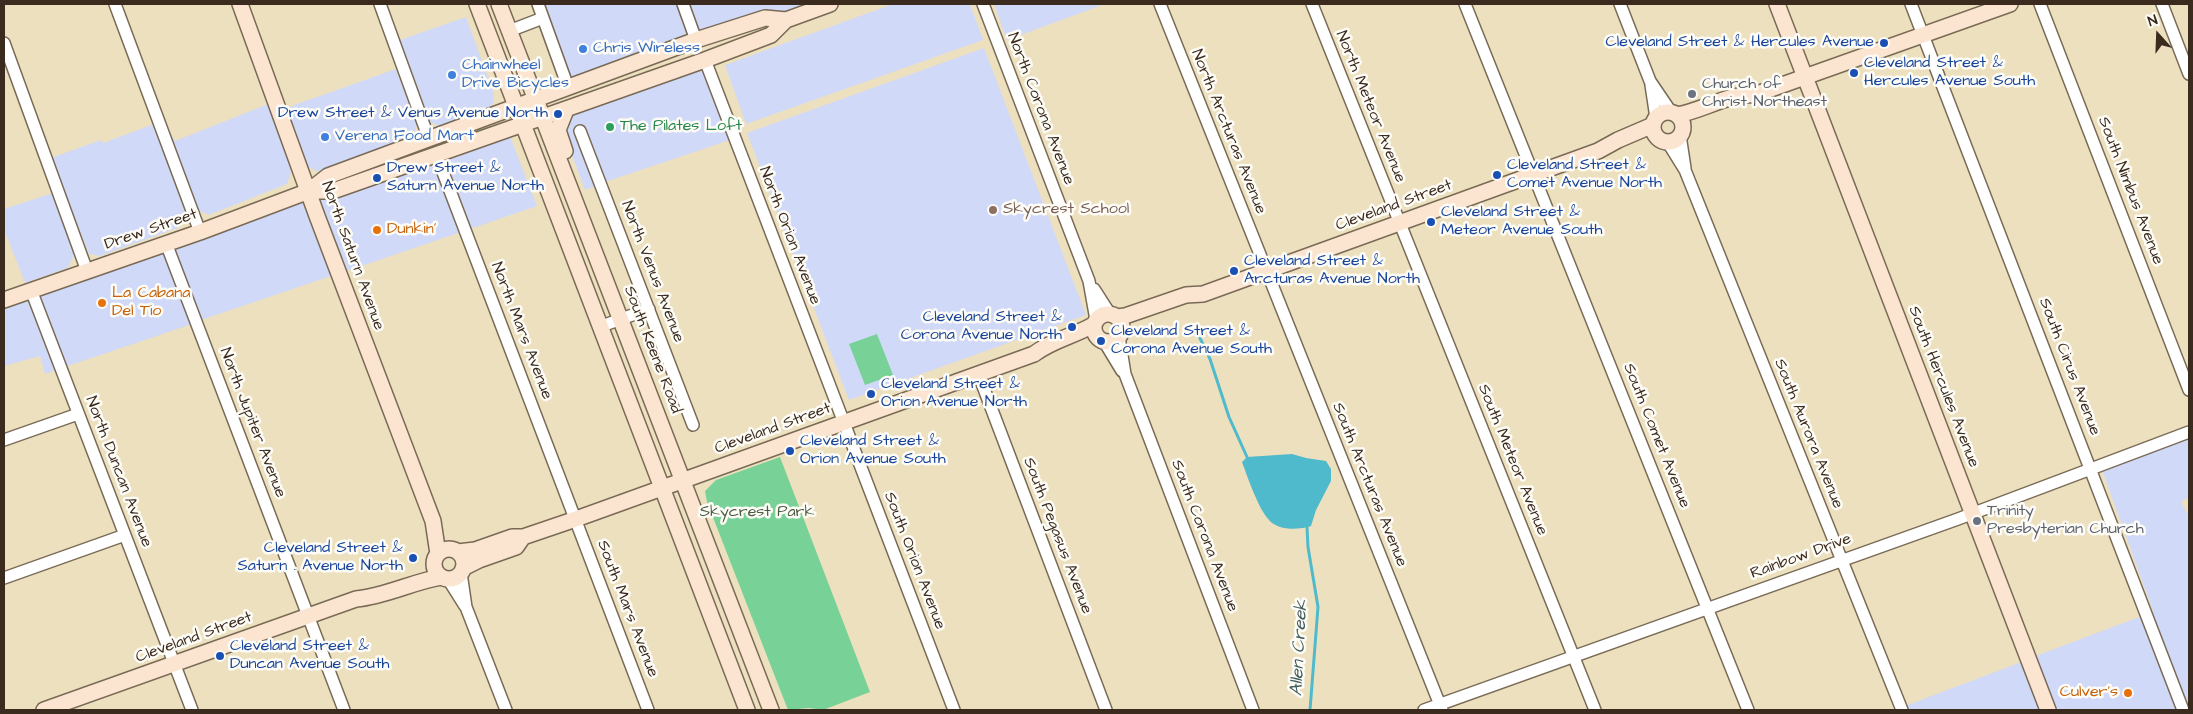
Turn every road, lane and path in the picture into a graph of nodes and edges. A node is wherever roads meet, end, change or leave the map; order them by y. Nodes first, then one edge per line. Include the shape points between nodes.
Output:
1 (115, 4) edge
2 (240, 4) edge
3 (380, 4) edge
4 (477, 4) edge
5 (487, 4) edge
6 (499, 4) edge
7 (538, 4) edge
8 (683, 4) edge
9 (830, 4) edge
10 (983, 4) edge
11 (1160, 4) edge
12 (1312, 4) edge
13 (1465, 4) edge
14 (1620, 4) edge
15 (1777, 4) edge
16 (1911, 4) edge
17 (2010, 4) edge
18 (2040, 4) edge
19 (2162, 4) edge
20 (544, 18) junction
21 (786, 20) junction
22 (509, 31) junction
23 (1923, 35) junction
24 (696, 40) junction
25 (4, 43) edge
26 (705, 60) junction
27 (2189, 74) edge
28 (1806, 77) junction
29 (1650, 81) junction
30 (568, 87) junction
31 (1754, 95) junction
32 (566, 110) junction
33 (528, 113) junction
34 (1674, 114) junction
35 (580, 131) dead end
36 (1666, 131) junction
37 (429, 139) junction
38 (436, 154) junction
39 (406, 164) junction
40 (1533, 174) junction
41 (309, 191) junction
42 (1398, 222) junction
43 (200, 232) junction
44 (166, 243) junction
45 (87, 271) junction
46 (1266, 271) junction
47 (604, 273) junction
48 (1089, 281) junction
49 (31, 290) junction
50 (4, 300) edge
51 (649, 309) junction
52 (621, 320) junction
53 (1117, 325) junction
54 (600, 328) junction
55 (1098, 332) junction
56 (610, 355) junction
57 (978, 373) junction
58 (1125, 374) junction
59 (2188, 385) edge
60 (78, 414) junction
61 (843, 422) junction
62 (693, 425) dead end
63 (2189, 432) edge
64 (4, 440) edge
65 (2090, 469) junction
66 (683, 481) junction
67 (662, 488) junction
68 (1973, 513) junction
69 (576, 519) junction
70 (124, 535) junction
71 (523, 537) junction
72 (445, 554) junction
73 (1842, 560) junction
74 (454, 574) junction
75 (4, 578) edge
76 (356, 599) junction
77 (1708, 608) junction
78 (308, 615) junction
79 (738, 624) junction
80 (1574, 656) junction
81 (174, 664) junction
82 (1441, 707) edge
83 (44, 710) edge
84 (192, 710) edge
85 (344, 710) edge
86 (506, 710) edge
87 (648, 710) edge
88 (747, 710) edge
89 (771, 710) edge
90 (954, 710) edge
91 (1106, 710) edge
92 (1253, 710) edge
93 (1424, 710) edge
94 (1595, 710) edge
95 (1748, 710) edge
96 (1902, 710) edge
97 (2048, 710) edge
98 (2183, 710) edge

1 - 43 street
2 - 41 street, North Saturn Avenue
3 - 37 street
4 - 33 street, South Keene Road
5 - 33 street
6 - 22 street, South Keene Road
7 - 20 street
8 - 24 street
9 - 21 street, Drew Street
10 - 48 street, North Corona Avenue
11 - 46 street, North Arcturas Avenue
12 - 42 street, North Meteor Avenue
13 - 40 street, South Comet Avenue
14 - 29 street
15 - 28 street, South Hercules Avenue
16 - 23 street, South Cirus Avenue
17 - 23 street, Cleveland Street
18 - 59 street, South Nimbus Avenue
19 - 27 street
20 - 22 street
20 - 30 street
21 - 24 street, Drew Street via 765,18
21 - 26 street, Drew Street via 771,35
22 - 33 street, South Keene Road via 528,80
23 - 28 street, Cleveland Street
23 - 65 street, South Cirus Avenue
24 - 30 street, Drew Street
24 - 33 street via 662,62
25 - 45 street
26 - 32 street, Drew Street
26 - 61 street, North Orion Avenue
28 - 31 street, Cleveland Street
28 - 68 street, South Hercules Avenue
29 - 34 street
29 - 36 street
30 - 33 street, Drew Street
31 - 34 street, Cleveland Street via 1743,94 1694,112
31 - 36 street, Cleveland Street via 1746,104
32 - 33 street, Drew Street
32 - 47 street via 560,121 559,135 590,218
33 - 37 street, Drew Street via 493,115
33 - 38 street, Drew Street
33 - 39 street via 434,148
33 - 47 street, South Keene Road
33 - 54 street, South Keene Road
34 - 36 street, Cleveland Street via 1663,113
34 - 36 street via 1682,122
35 - 51 street, North Venus Avenue
36 - 40 street, Cleveland Street via 1618,140 1598,151
36 - 73 street, South Aurora Avenue via 1685,170
37 - 41 street, Drew Street via 328,176
38 - 39 street, Drew Street
38 - 69 street, North Mars Avenue
39 - 41 street, Drew Street via 333,191
40 - 42 street, Cleveland Street
40 - 77 street, South Comet Avenue
41 - 43 street, Drew Street
41 - 72 street, North Saturn Avenue
42 - 46 street, Cleveland Street
42 - 80 street, South Meteor Avenue
43 - 44 street, Drew Street
44 - 45 street, Drew Street
44 - 78 street, North Jupiter Avenue
45 - 49 street, Drew Street
46 - 53 street, Cleveland Street via 1203,294 1190,304 1129,325
46 - 82 street, South Arcturas Avenue
47 - 52 street, South Keene Road
48 - 53 street, North Corona Avenue
48 - 55 street, North Corona Avenue
49 - 50 street, Drew Street
49 - 60 street, North Duncan Avenue
51 - 52 street
51 - 62 street, North Venus Avenue
52 - 54 street
52 - 66 street, South Keene Road
53 - 55 street via 1102,315
53 - 55 street via 1113,342
53 - 58 street, South Corona Avenue
54 - 56 street, South Keene Road
55 - 57 street, Cleveland Street via 1080,333 1046,345 1034,354
55 - 58 street, South Corona Avenue
56 - 66 street via 635,391 661,459
56 - 67 street, South Keene Road
57 - 61 street, Cleveland Street
57 - 91 street, South Pegasus Avenue
58 - 92 street, South Corona Avenue
60 - 64 street
60 - 70 street, North Duncan Avenue
61 - 66 street, Cleveland Street
61 - 90 street, South Orion Avenue
63 - 65 street, Rainbow Drive
65 - 68 street, Rainbow Drive
65 - 98 street, South Cirus Avenue
66 - 67 street, Cleveland Street
66 - 79 street, South Keene Road
67 - 69 street, Cleveland Street
67 - 79 street via 685,511 712,584
67 - 88 street, South Keene Road
68 - 73 street, Rainbow Drive
68 - 97 street, South Hercules Avenue
69 - 71 street, Cleveland Street
69 - 87 street, South Mars Avenue
70 - 75 street
70 - 81 street, North Duncan Avenue
71 - 72 street, Cleveland Street
71 - 74 street, Cleveland Street via 516,547 479,560
72 - 74 street via 463,559
72 - 74 street via 436,570
72 - 76 street, Cleveland Street via 420,570 372,588
73 - 77 street, Rainbow Drive
73 - 96 street, South Aurora Avenue
74 - 76 street, Cleveland Street via 423,580 374,597
74 - 86 street via 459,599 466,607
76 - 78 street, Cleveland Street
77 - 80 street, Rainbow Drive
77 - 95 street, South Comet Avenue
78 - 81 street, Cleveland Street
78 - 85 street, North Jupiter Avenue
79 - 89 street, South Keene Road
80 - 82 street, Rainbow Drive
80 - 94 street, South Meteor Avenue
81 - 83 street, Cleveland Street
81 - 84 street, North Duncan Avenue
82 - 93 street, Rainbow Drive

